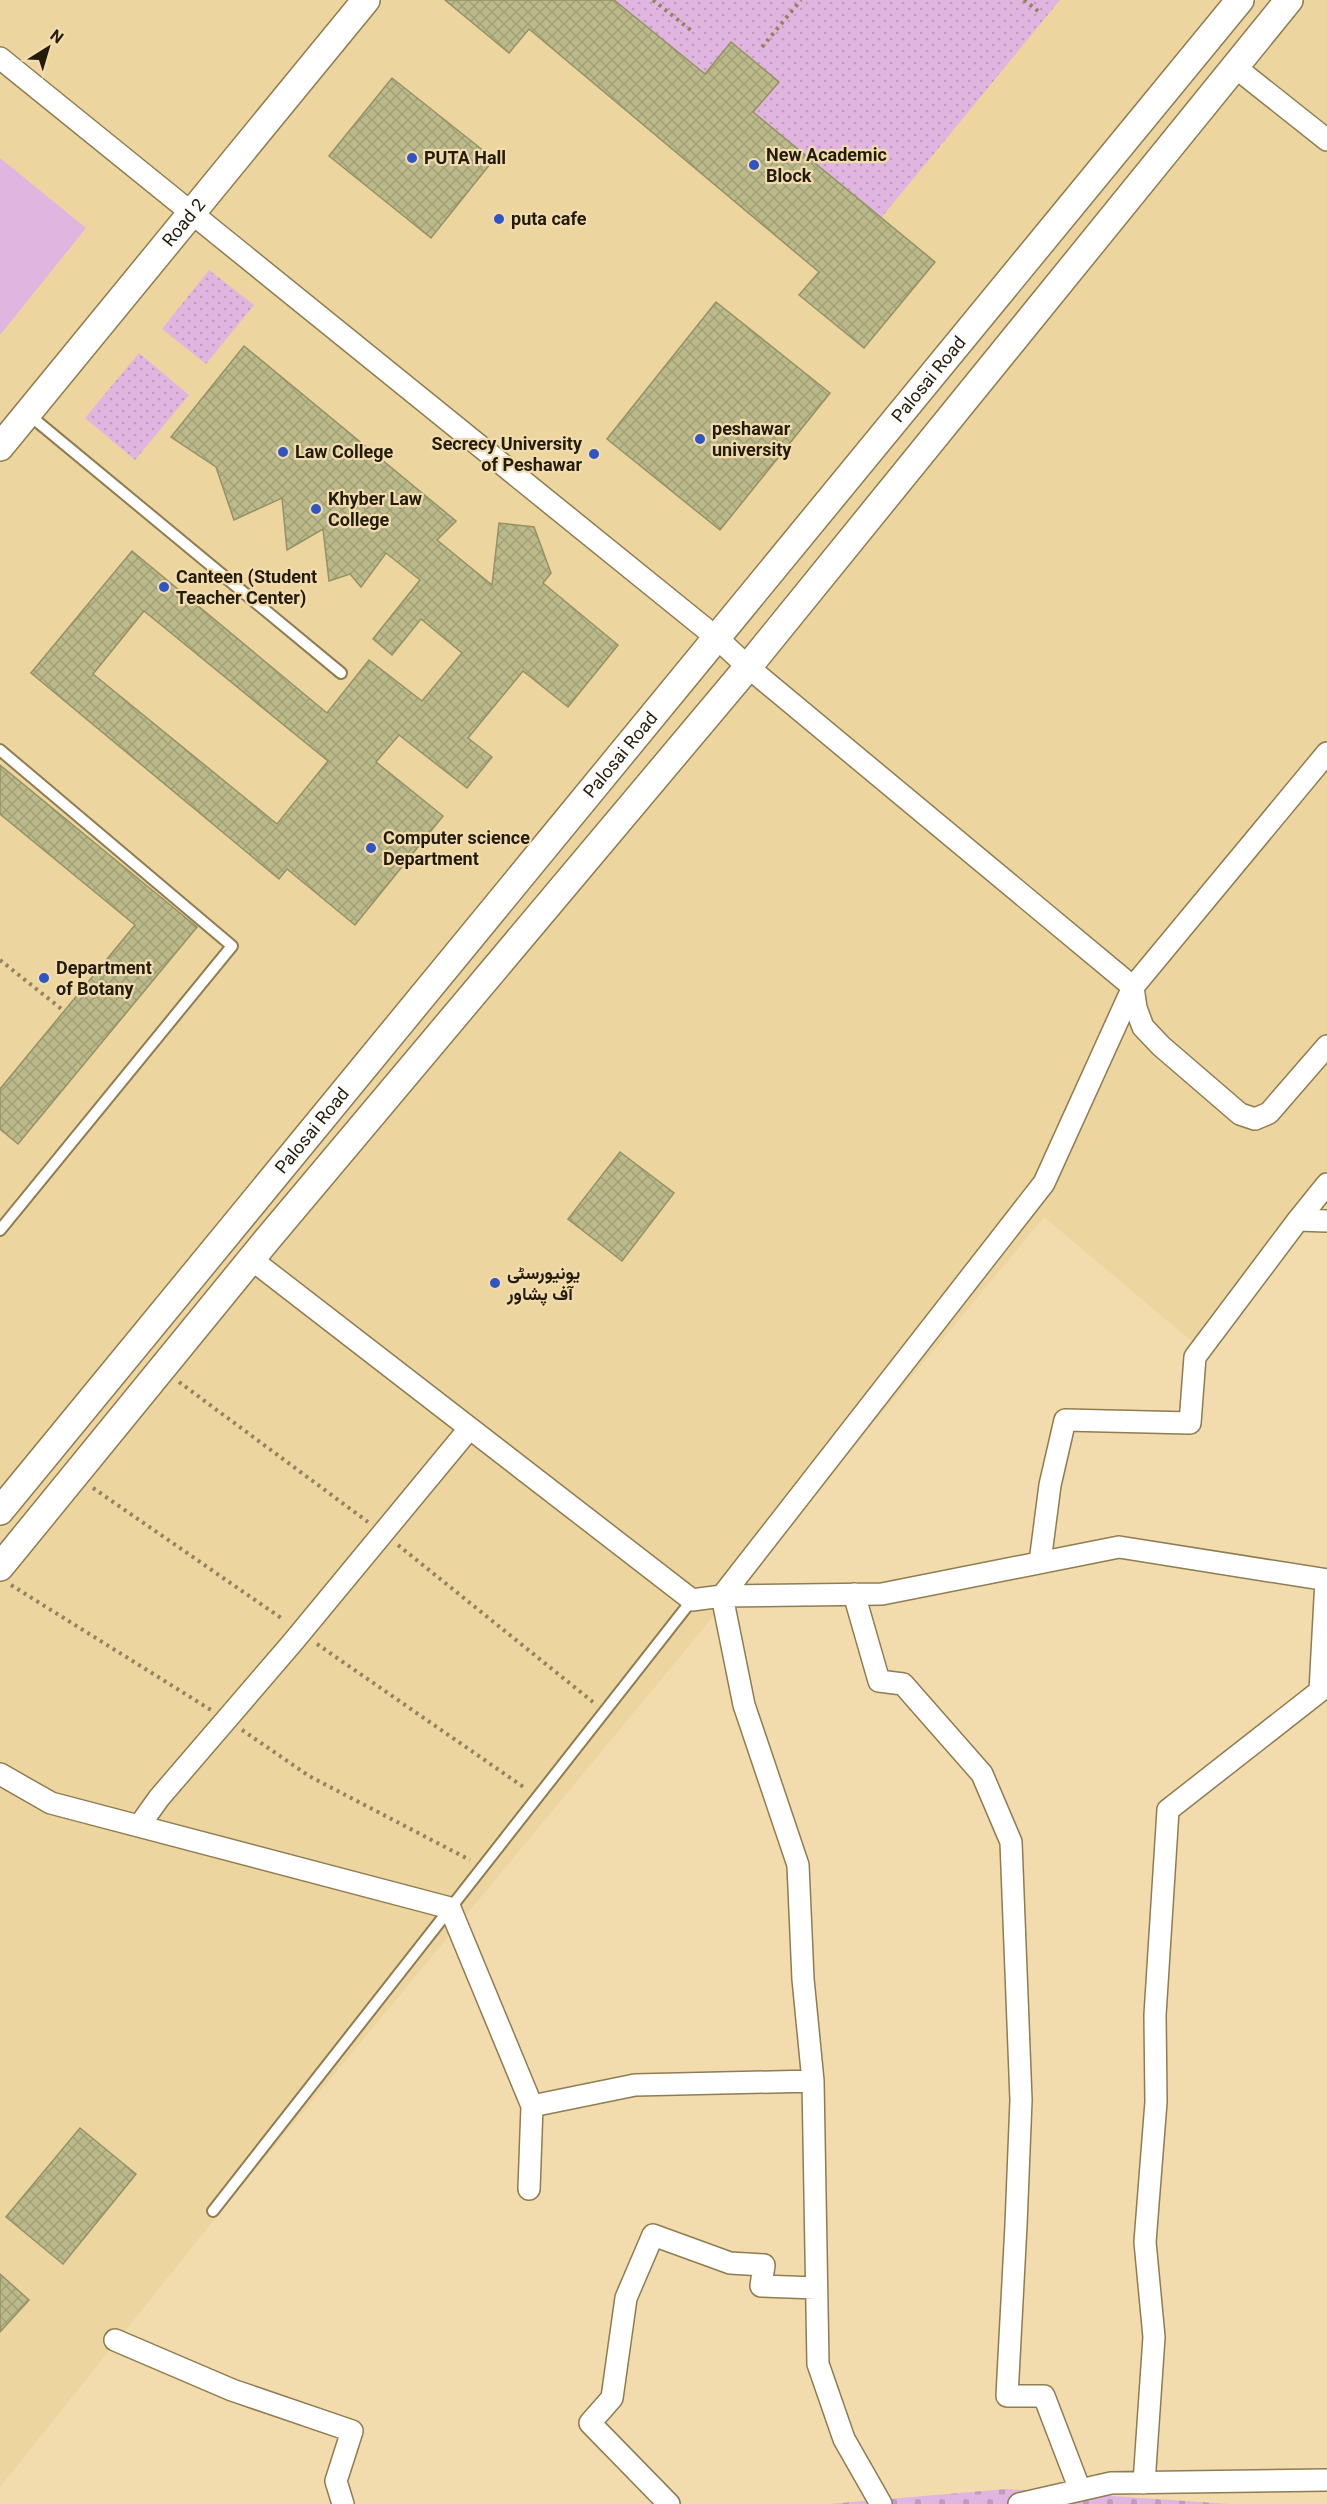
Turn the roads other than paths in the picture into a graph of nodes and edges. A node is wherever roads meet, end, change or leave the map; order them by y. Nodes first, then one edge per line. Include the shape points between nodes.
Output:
1 (366, 0) edge
2 (1240, 0) edge
3 (1289, 0) edge
4 (0, 58) edge
5 (1235, 66) junction
6 (1327, 140) edge
7 (192, 213) junction
8 (28, 413) junction
9 (0, 447) edge
10 (717, 638) junction
11 (748, 667) junction
12 (341, 672) dead end
13 (0, 750) edge
14 (1327, 753) edge
15 (1133, 987) junction
16 (1327, 1046) edge
17 (1327, 1184) edge
18 (1298, 1220) junction
19 (1327, 1221) edge
20 (0, 1230) edge
21 (226, 1235) junction
22 (251, 1259) junction
23 (469, 1429) junction
24 (0, 1511) edge
25 (1040, 1562) junction
26 (0, 1567) edge
27 (1326, 1580) edge
28 (854, 1594) junction
29 (722, 1596) junction
30 (692, 1600) junction
31 (0, 1774) edge
32 (139, 1826) junction
33 (450, 1908) junction
34 (813, 2081) junction
35 (532, 2106) junction
36 (529, 2188) dead end
37 (213, 2211) dead end
38 (816, 2288) junction
39 (116, 2340) dead end
40 (1327, 2480) edge
41 (1144, 2483) junction
42 (1080, 2490) junction
43 (343, 2504) edge
44 (669, 2504) edge
45 (881, 2504) edge
46 (1018, 2504) edge

1 - 7 street, Road 2
2 - 10 street, Palosai Road
3 - 5 street
4 - 7 street
5 - 6 street
5 - 11 street
7 - 8 street, Road 2
7 - 10 street
8 - 9 street, Road 2
8 - 12 lane
10 - 11 street
10 - 21 street, Palosai Road
11 - 15 street
11 - 22 street
13 - 20 lane via 232,946
14 - 15 street
15 - 16 street via 1143,1027 1240,1114 1255,1119 1269,1113
15 - 29 street via 1044,1183
17 - 18 street
18 - 19 street
18 - 25 street via 1195,1357 1190,1423 1065,1420 1050,1485
21 - 22 street
21 - 24 street, Palosai Road
22 - 23 street
22 - 26 street
23 - 30 street
23 - 32 street
25 - 27 street via 1119,1547
25 - 28 street via 882,1594
27 - 41 street via 1320,1691 1168,1810 1155,2015 1156,2102 1145,2242 1154,2337
28 - 29 street
28 - 42 street via 879,1681 903,1684 982,1774 1011,1842 1021,2100 1007,2396 1044,2396
29 - 30 street
29 - 34 street via 744,1705 798,1865
30 - 33 lane
31 - 32 street via 51,1803
32 - 33 street
33 - 35 street
33 - 37 lane
34 - 35 street via 635,2085
34 - 38 street
35 - 36 street
38 - 44 street via 761,2286 764,2265 730,2263 653,2235 626,2298 612,2398 590,2423
38 - 45 street via 818,2364 844,2439
39 - 43 street via 232,2391 352,2431 336,2481
40 - 41 street
41 - 42 street via 1111,2483
42 - 46 street

